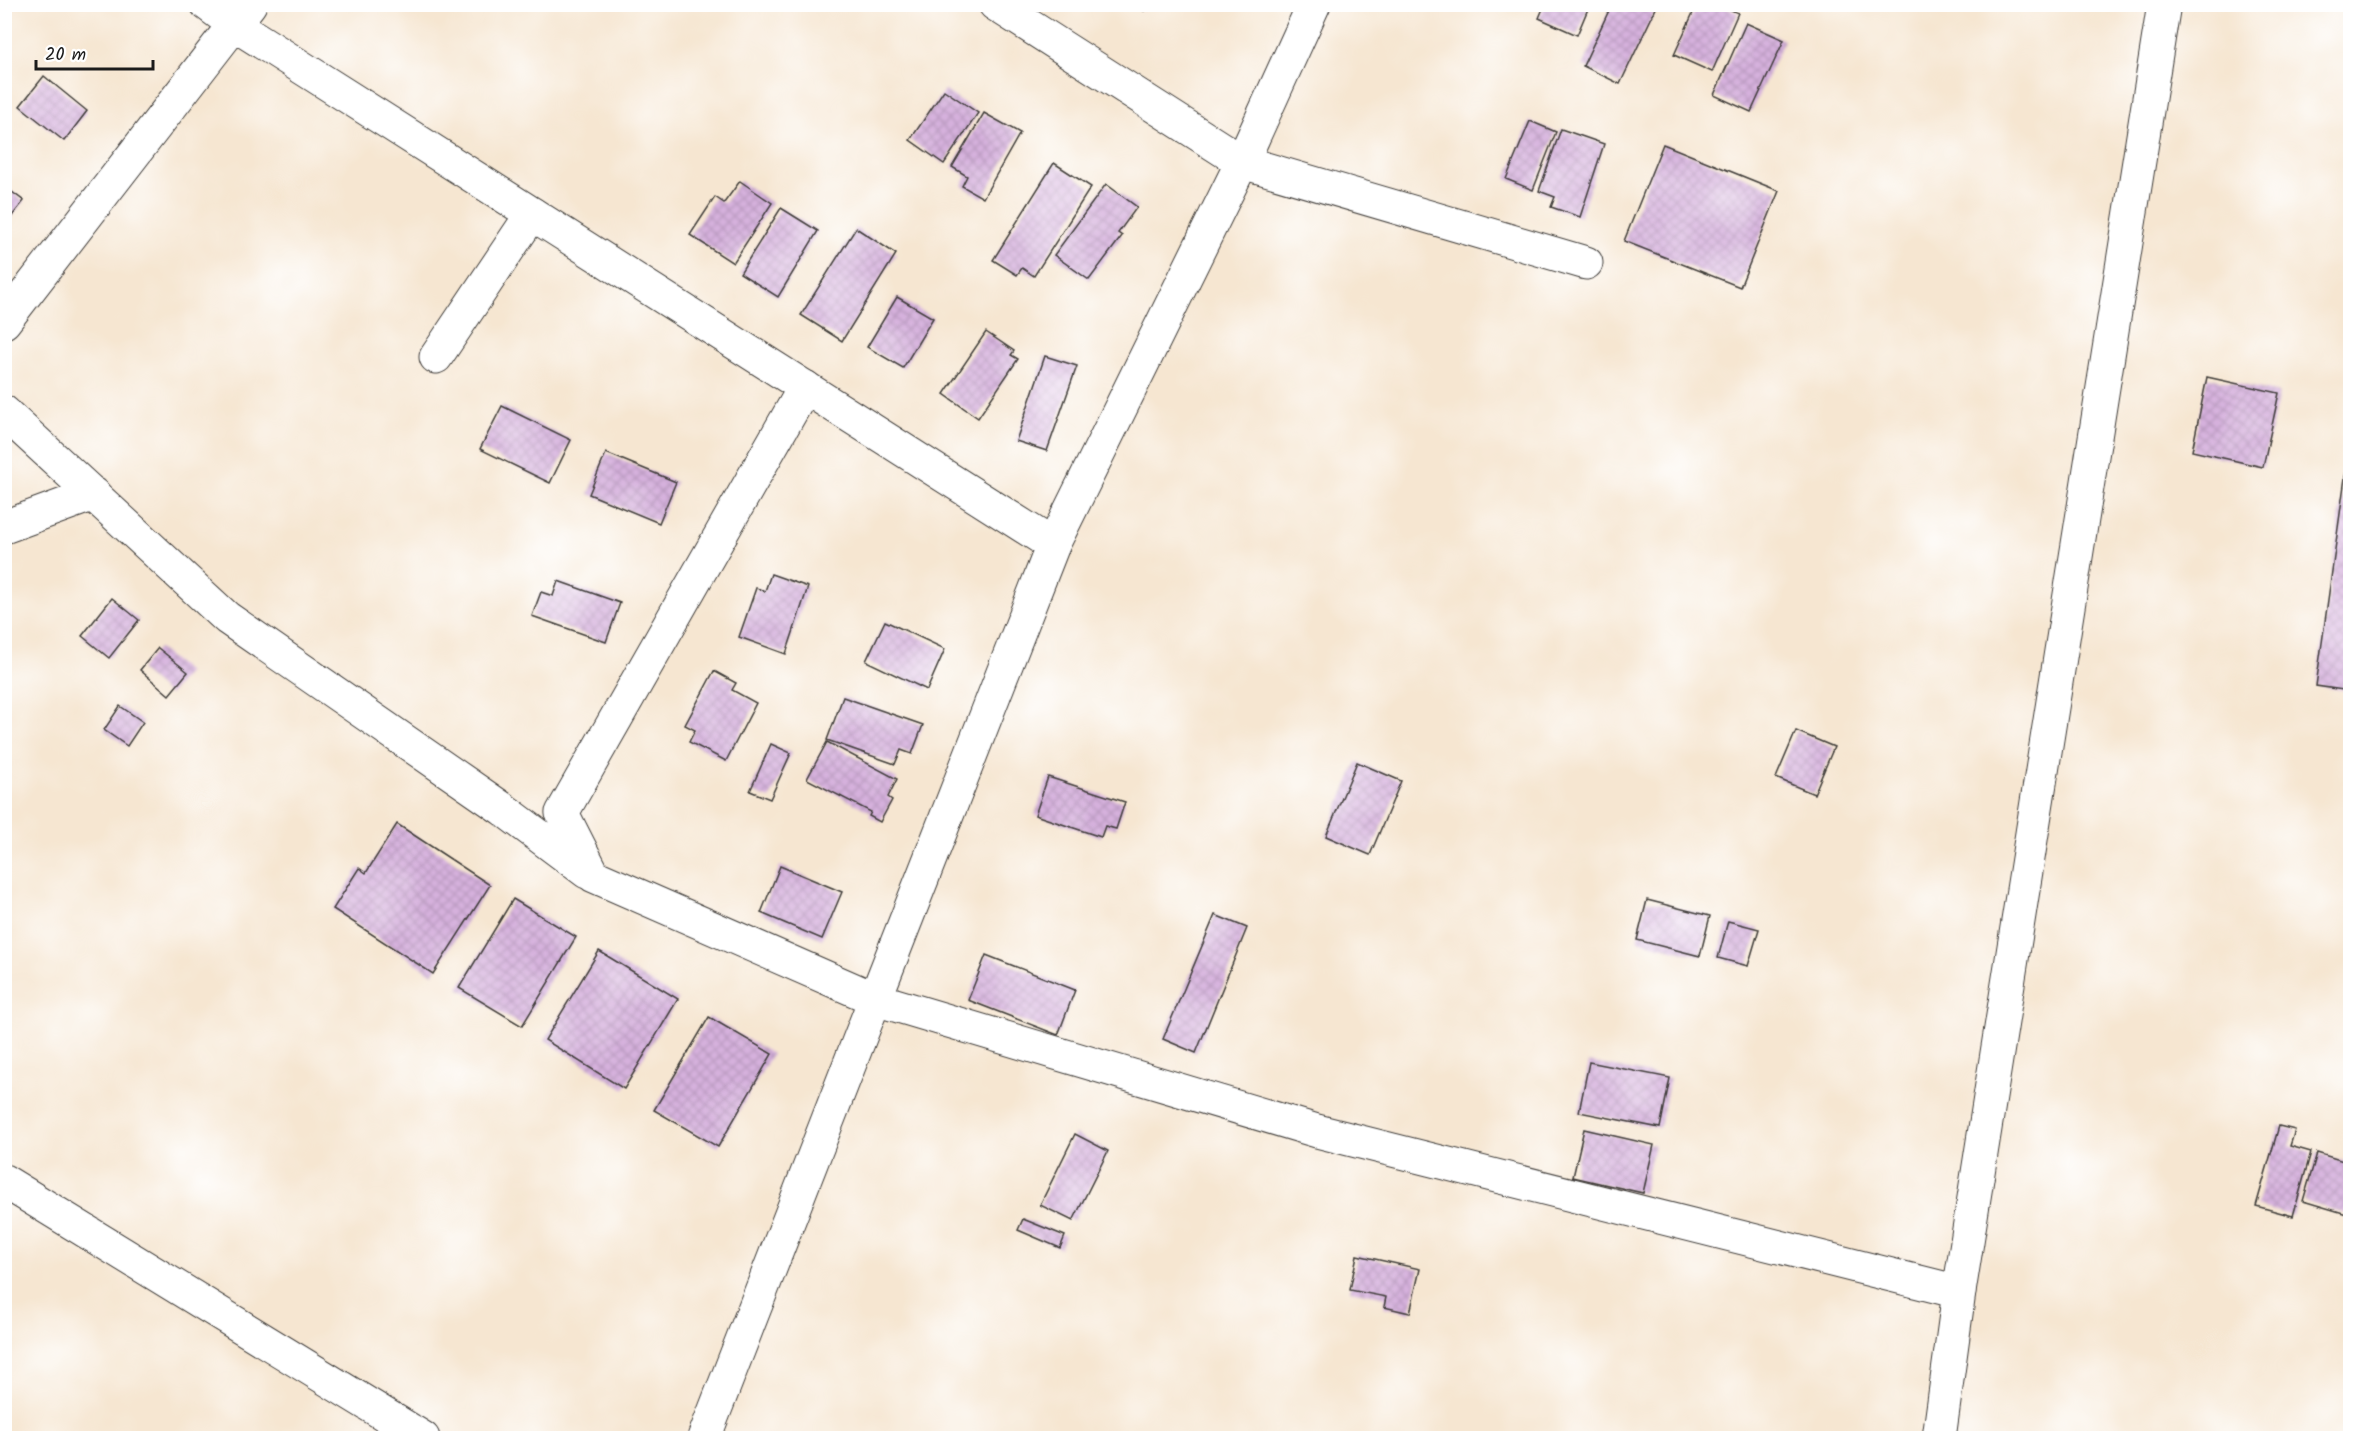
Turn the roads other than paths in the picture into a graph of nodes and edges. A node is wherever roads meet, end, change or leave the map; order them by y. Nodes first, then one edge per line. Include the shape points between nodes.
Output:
1 (207, 4) edge
2 (995, 4) edge
3 (1314, 4) edge
4 (2164, 4) edge
5 (242, 15) edge
6 (1242, 162) junction
7 (532, 214) junction
8 (1586, 263) dead end
9 (4, 322) edge
10 (435, 357) dead end
11 (805, 387) junction
12 (4, 412) edge
13 (94, 494) junction
14 (4, 527) edge
15 (1053, 545) junction
16 (594, 876) junction
17 (875, 999) junction
18 (4, 1182) edge
19 (1959, 1292) junction
20 (423, 1438) edge
21 (704, 1438) edge
22 (1940, 1438) edge

1 - 5 street
2 - 6 street
3 - 6 street
4 - 19 street
5 - 7 street
5 - 9 street
6 - 8 street
6 - 15 street
7 - 10 street
7 - 11 street
11 - 15 street
11 - 16 street via 562,813
12 - 13 street
13 - 14 street
13 - 16 street via 227,618
15 - 17 street
16 - 17 street
17 - 19 street via 1317,1131
17 - 21 street
18 - 20 street
19 - 22 street

